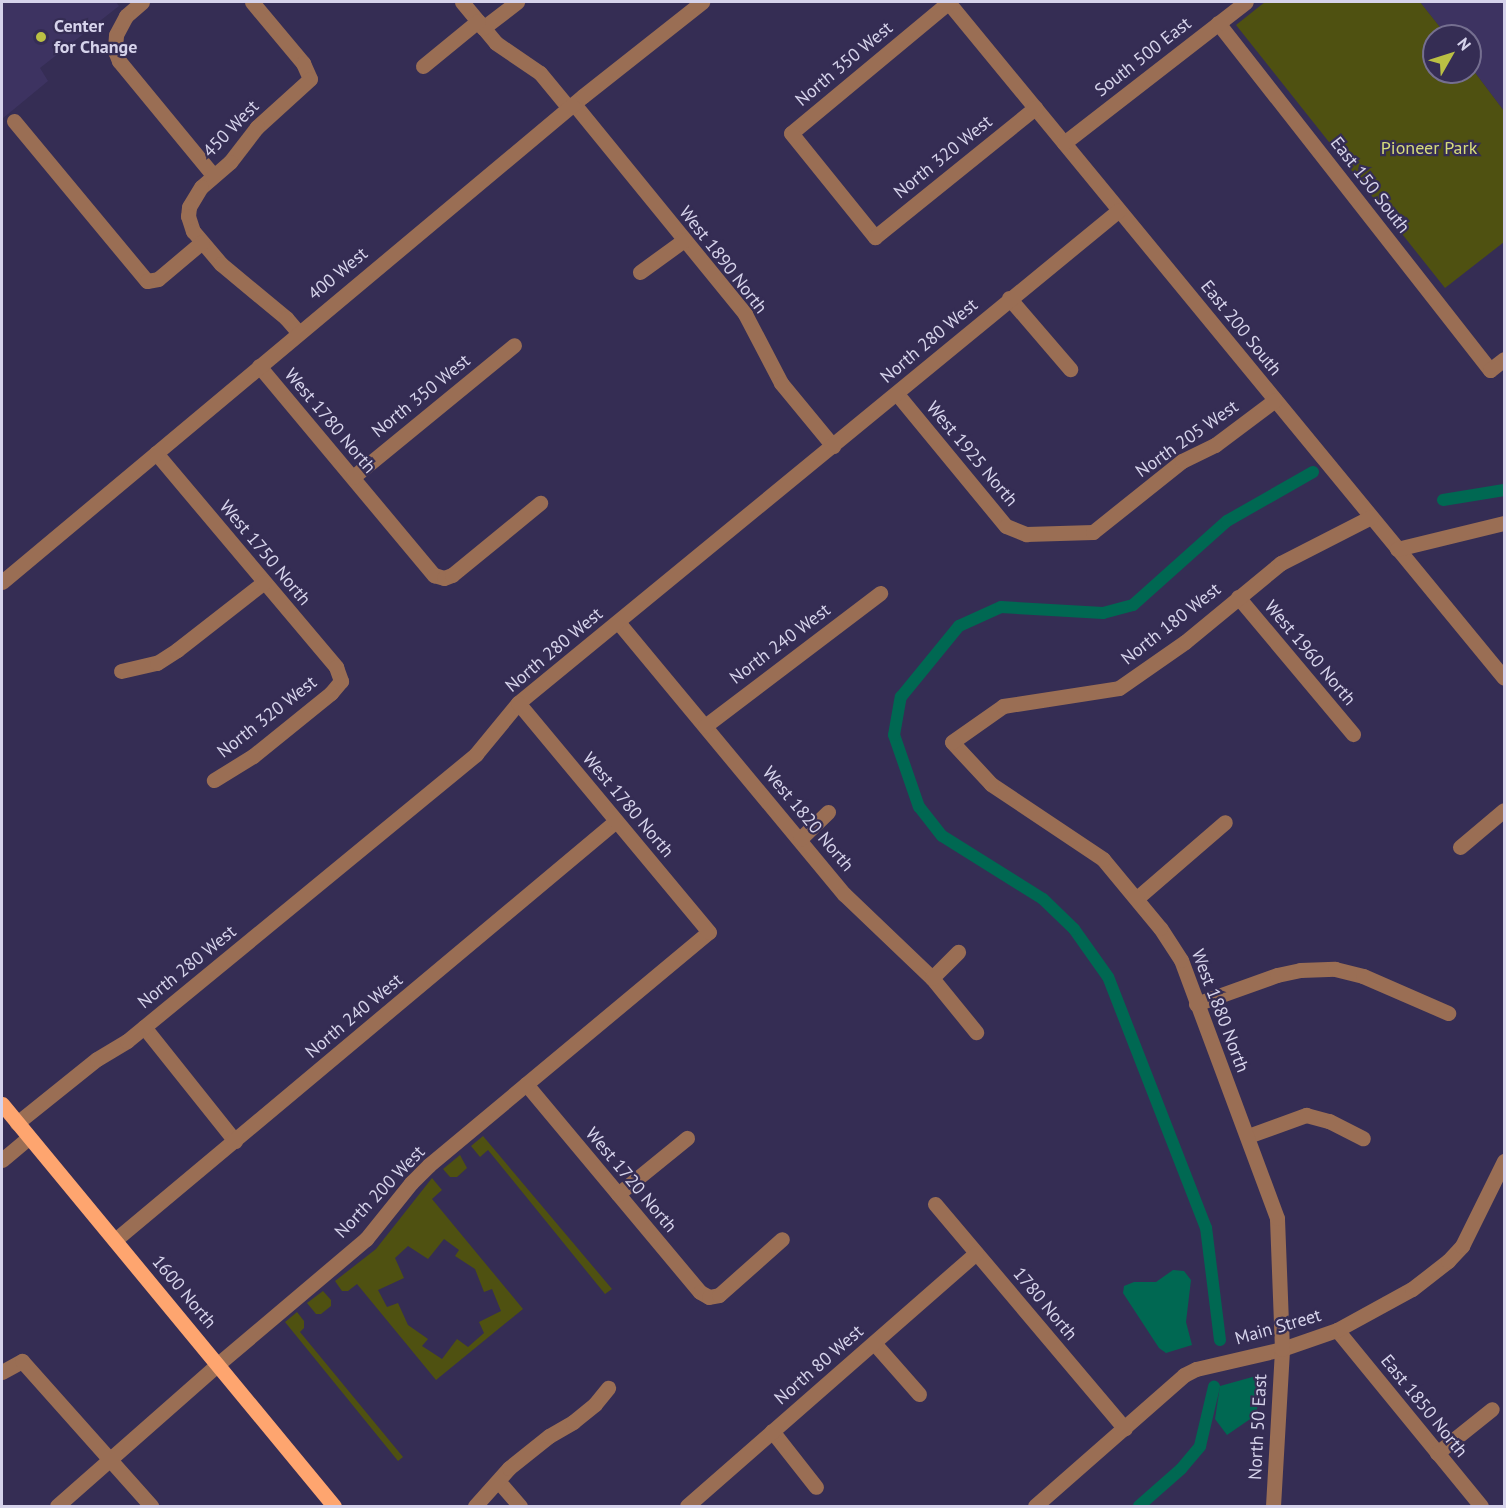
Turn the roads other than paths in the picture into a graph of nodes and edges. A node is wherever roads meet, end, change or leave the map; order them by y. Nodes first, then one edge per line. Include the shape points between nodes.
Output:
1 (142, 2) edge
2 (252, 2) edge
3 (462, 2) edge
4 (518, 2) edge
5 (702, 2) edge
6 (949, 2) edge
7 (1246, 2) edge
8 (1218, 23) junction
9 (481, 24) junction
10 (423, 66) dead end
11 (571, 106) junction
12 (1035, 108) junction
13 (14, 121) dead end
14 (1064, 143) junction
15 (213, 175) junction
16 (1119, 210) junction
17 (875, 237) joint
18 (684, 240) junction
19 (202, 242) junction
20 (640, 272) dead end
21 (1010, 298) junction
22 (298, 332) junction
23 (514, 345) dead end
24 (1504, 359) edge
25 (259, 366) junction
26 (1070, 369) dead end
27 (897, 394) junction
28 (1275, 400) junction
29 (833, 446) junction
30 (156, 453) junction
31 (353, 477) junction
32 (540, 503) dead end
33 (1371, 517) junction
34 (1504, 524) edge
35 (1093, 532) joint
36 (1397, 549) junction
37 (2, 582) edge
38 (264, 582) junction
39 (880, 592) dead end
40 (1238, 597) junction
41 (618, 622) junction
42 (121, 671) dead end
43 (1504, 678) edge
44 (341, 681) joint
45 (518, 703) junction
46 (705, 726) junction
47 (1353, 734) dead end
48 (952, 742) joint
49 (214, 780) dead end
50 (1504, 810) edge
51 (828, 812) dead end
52 (616, 821) junction
53 (1225, 822) dead end
54 (800, 839) junction
55 (1460, 847) dead end
56 (1137, 898) junction
57 (709, 932) joint
58 (958, 952) dead end
59 (932, 978) junction
60 (1196, 1004) junction
61 (1448, 1013) dead end
62 (144, 1028) junction
63 (976, 1032) dead end
64 (526, 1084) junction
65 (2, 1104) edge
66 (17, 1123) junction
67 (1248, 1136) junction
68 (29, 1137) junction
69 (687, 1138) dead end
70 (1363, 1138) dead end
71 (235, 1141) junction
72 (2, 1160) edge
73 (1504, 1161) edge
74 (618, 1194) junction
75 (935, 1204) dead end
76 (782, 1239) dead end
77 (115, 1240) junction
78 (976, 1253) junction
79 (1337, 1330) junction
80 (874, 1343) junction
81 (1282, 1349) junction
82 (218, 1364) junction
83 (2, 1372) edge
84 (608, 1388) dead end
85 (920, 1394) dead end
86 (1492, 1409) dead end
87 (1125, 1429) junction
88 (772, 1431) junction
89 (1437, 1453) junction
90 (111, 1460) junction
91 (499, 1482) junction
92 (816, 1487) dead end
93 (57, 1506) edge
94 (151, 1506) edge
95 (334, 1506) edge
96 (475, 1506) edge
97 (520, 1506) edge
98 (687, 1506) edge
99 (1035, 1506) edge
100 (1273, 1506) edge
101 (1481, 1506) edge

1 - 15 street via 121,25 115,51
2 - 15 street, 450 West via 303,63 309,76 307,84 263,121 230,162
3 - 9 street, West 1890 North
4 - 9 street
5 - 11 street, 400 West
6 - 12 street, East 200 South
6 - 17 street, North 350 West via 791,133
7 - 8 street, South 500 East
8 - 14 street, South 500 East
8 - 24 street, East 150 South via 1490,370
9 - 10 street
9 - 11 street, West 1890 North via 496,43 540,73
11 - 18 street, West 1890 North
11 - 22 street, 400 West
12 - 14 street, East 200 South
12 - 17 street, North 320 West
13 - 19 street via 142,277 153,282
14 - 16 street, East 200 South
15 - 19 street, 450 West via 189,207 193,231
16 - 21 street, North 280 West
16 - 28 street, East 200 South
18 - 20 street
18 - 29 street, West 1890 North via 745,314 781,383
19 - 22 street
21 - 26 street
21 - 27 street, North 280 West
22 - 25 street, 400 West
23 - 31 street, North 350 West
25 - 30 street, 400 West
25 - 31 street, West 1780 North
27 - 29 street, North 280 West
27 - 35 street, West 1925 North via 1006,526 1026,534
28 - 33 street, East 200 South
28 - 35 street, North 205 West via 1215,445 1182,461
29 - 41 street, North 280 West
30 - 37 street, 400 West
30 - 38 street, West 1750 North
31 - 32 street, West 1780 North via 428,570 444,578
33 - 36 street, East 200 South
33 - 40 street, North 180 West via 1281,563
34 - 36 street
36 - 43 street, East 200 South
38 - 42 street via 183,647 157,663
38 - 44 street, West 1750 North via 336,667
39 - 46 street, North 240 West
40 - 47 street, West 1960 North
40 - 48 street, North 180 West via 1185,642 1119,688 1003,706
41 - 45 street, North 280 West
41 - 46 street, West 1820 North
44 - 49 street, North 320 West via 253,756
45 - 52 street, West 1780 North
45 - 62 street, North 280 West via 476,754
46 - 54 street, West 1820 North
48 - 56 street, West 1880 North via 991,784 1103,859
50 - 55 street
51 - 54 street
52 - 57 street, West 1780 North
52 - 71 street, North 240 West
53 - 56 street
54 - 59 street, West 1820 North via 844,894
56 - 60 street, West 1880 North via 1172,944
57 - 64 street, North 200 West
58 - 59 street
59 - 63 street, West 1820 North
60 - 61 street via 1277,975 1335,969 1363,976
60 - 67 street, West 1880 North
62 - 66 street, North 280 West via 96,1059
62 - 71 street
64 - 74 street, West 1720 North
64 - 82 street, North 200 West via 426,1168 366,1239
65 - 66 main road, 1600 North
66 - 68 main road, 1600 North
67 - 70 street via 1306,1115 1329,1121
67 - 81 street, West 1880 North via 1277,1218
68 - 72 street
68 - 77 main road, 1600 North
69 - 74 street
71 - 77 street, North 240 West
73 - 79 street, Main Street via 1471,1230 1448,1261 1412,1289
74 - 76 street, West 1720 North via 700,1292 709,1297 719,1295
75 - 78 street, 1780 North
77 - 82 main road, 1600 North
78 - 80 street, North 80 West
78 - 87 street, 1780 North
79 - 81 street, Main Street
79 - 89 street, East 1850 North
80 - 85 street
80 - 88 street, North 80 West
81 - 87 street, Main Street via 1184,1375
81 - 100 street, North 50 East
82 - 90 street, North 200 West
82 - 95 main road, 1600 North
83 - 90 street via 22,1361
84 - 91 street via 573,1422 509,1468
86 - 89 street
87 - 99 street, Main Street
88 - 92 street
88 - 98 street, North 80 West
89 - 101 street, East 1850 North
90 - 93 street, North 200 West
90 - 94 street
91 - 96 street
91 - 97 street

